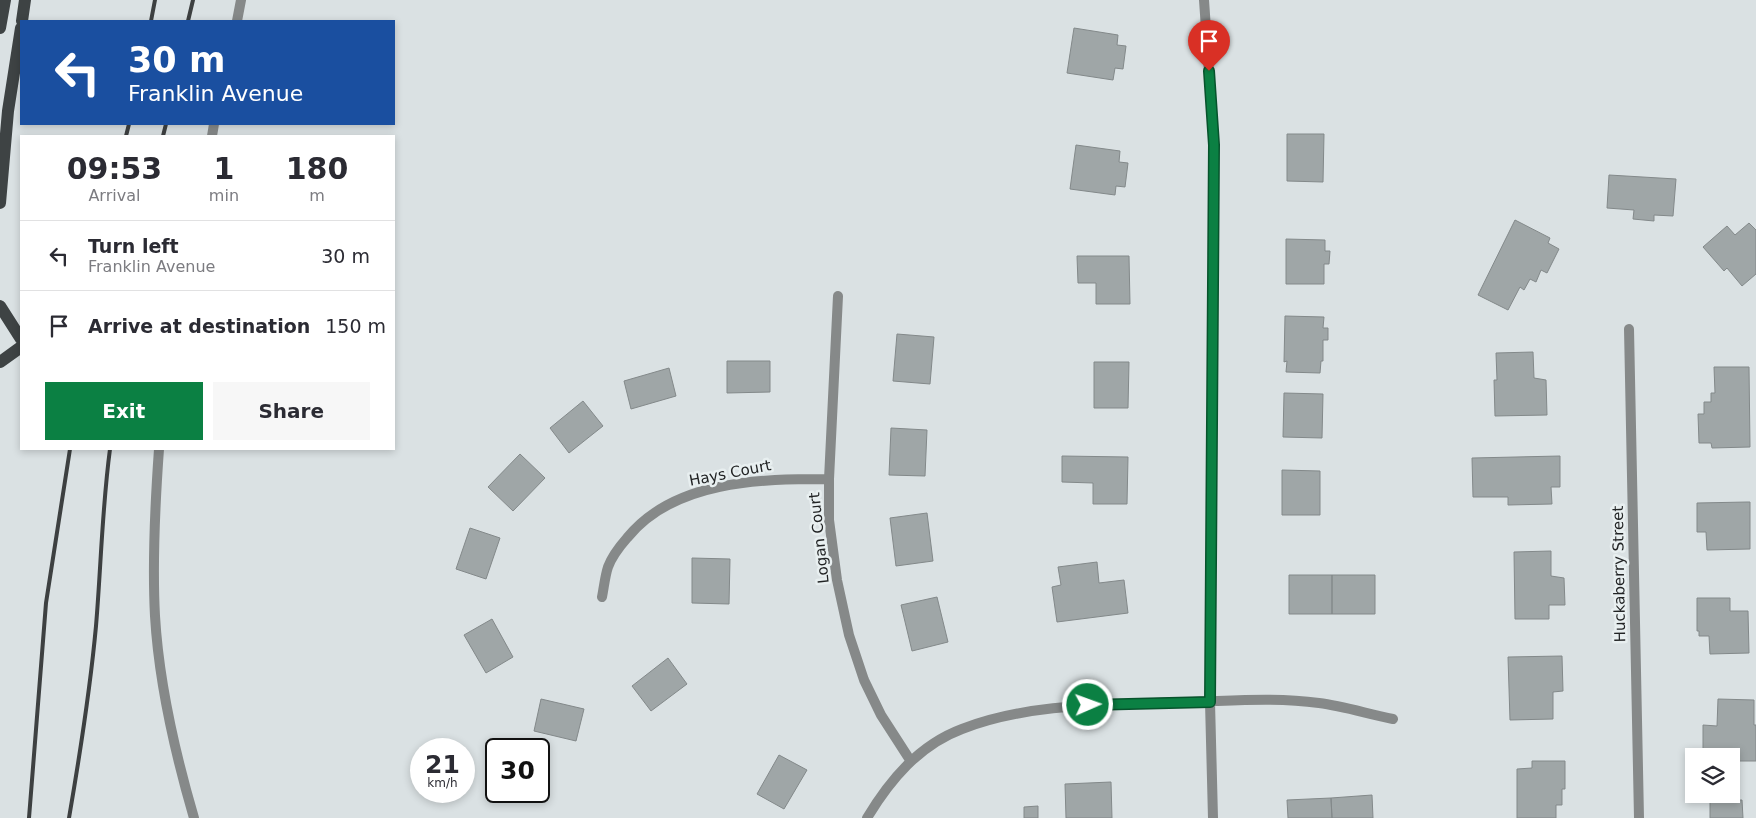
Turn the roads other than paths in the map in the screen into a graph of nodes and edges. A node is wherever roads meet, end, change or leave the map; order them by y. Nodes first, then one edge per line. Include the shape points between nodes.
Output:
1 (5, 0) edge
2 (25, 0) edge
3 (241, 0) edge
4 (1204, 0) edge
5 (22, 20) edge
6 (236, 20) edge
7 (0, 28) edge
8 (20, 34) edge
9 (0, 203) edge
10 (838, 296) dead end
11 (0, 306) edge
12 (1629, 329) dead end
13 (20, 336) edge
14 (20, 348) edge
15 (0, 362) edge
16 (159, 450) edge
17 (829, 479) junction
18 (602, 597) dead end
19 (1210, 702) junction
20 (1393, 719) dead end
21 (910, 760) junction
22 (194, 818) edge
23 (867, 818) edge
24 (1213, 818) edge
25 (1639, 818) edge

1 - 7 main road
2 - 5 main road
3 - 6 street
4 - 19 street via 1214,145
8 - 9 main road via 8,111
10 - 17 street, Logan Court
11 - 13 main road
12 - 25 street, Huckaberry Street
14 - 15 main road
16 - 22 street via 153,554 155,618 174,742
17 - 18 street, Hays Court via 779,479 700,491 674,500 652,513 619,547 608,566
17 - 21 street, Logan Court via 829,520 849,635 864,680 881,715
19 - 20 street via 1267,699 1320,703
19 - 21 street via 1088,705 1024,712 960,729
19 - 24 street
21 - 23 street via 881,794

